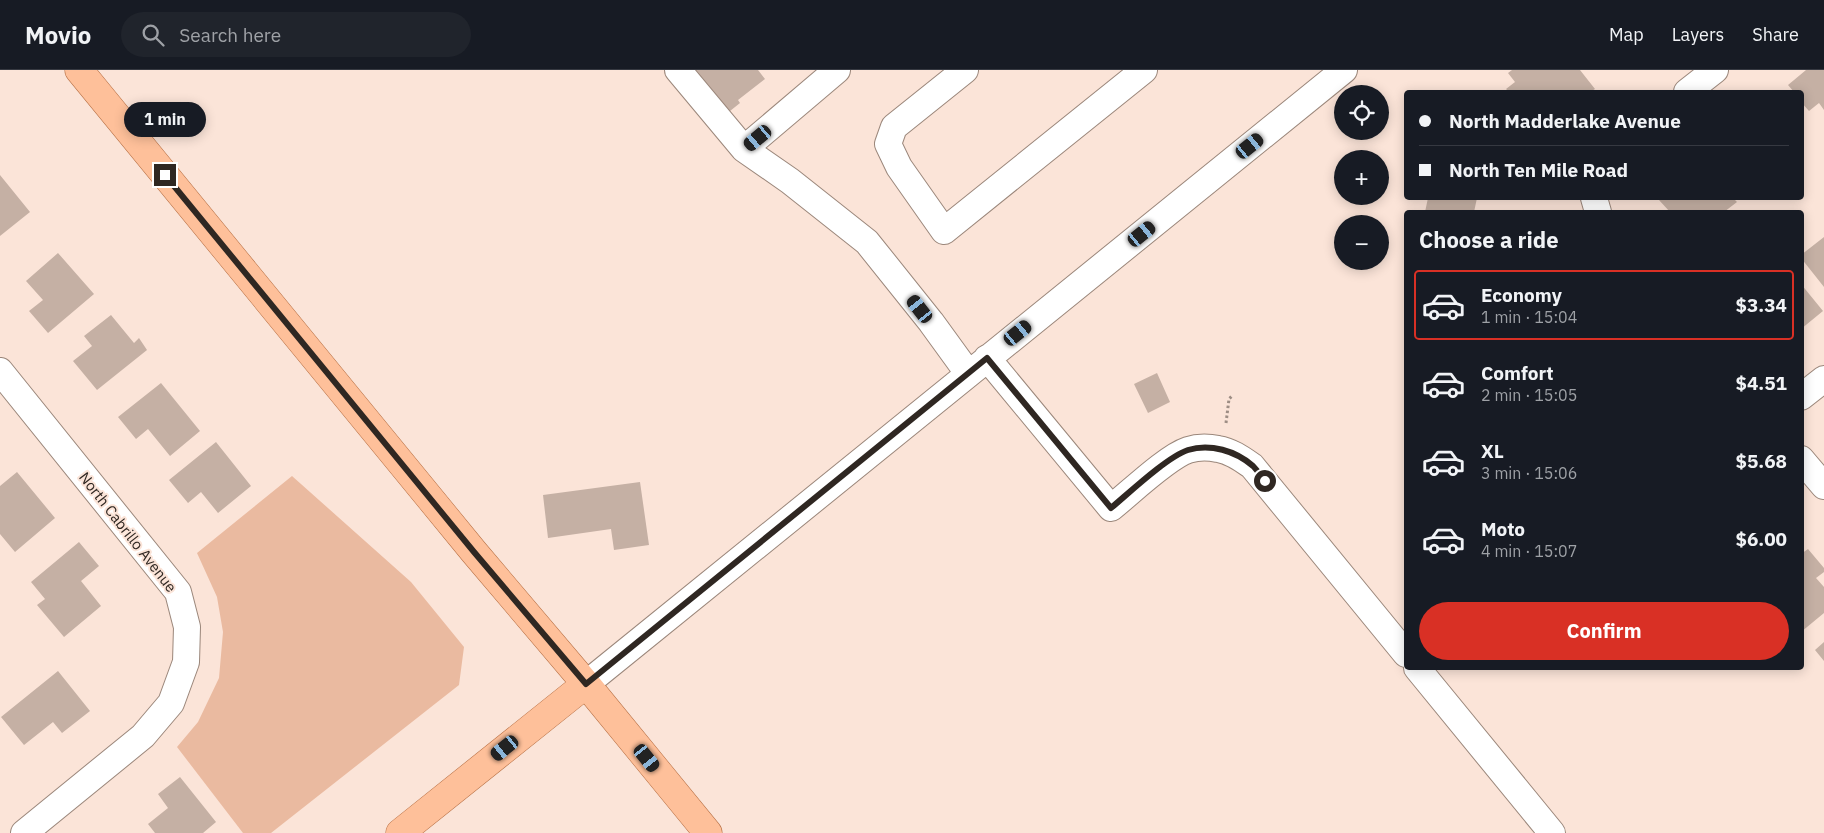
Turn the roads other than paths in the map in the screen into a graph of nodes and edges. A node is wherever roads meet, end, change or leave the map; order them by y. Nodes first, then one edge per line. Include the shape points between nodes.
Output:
1 (79, 70) edge
2 (678, 70) edge
3 (838, 70) edge
4 (965, 70) edge
5 (1144, 70) edge
6 (1344, 70) edge
7 (1715, 70) edge
8 (1690, 90) edge
9 (744, 149) junction
10 (978, 366) junction
11 (0, 371) edge
12 (1824, 379) edge
13 (1804, 395) edge
14 (1804, 463) edge
15 (1824, 486) edge
16 (1404, 652) edge
17 (1419, 670) edge
18 (586, 684) junction
19 (24, 833) edge
20 (400, 833) edge
21 (708, 833) edge
22 (1552, 833) edge

1 - 18 main road
2 - 9 street
3 - 9 street
4 - 5 street via 894,127 888,144 899,167 944,231
6 - 10 street
7 - 8 street
9 - 10 street via 866,242 931,322
10 - 16 street via 1111,508 1188,450 1219,448 1235,454 1252,466
10 - 18 street
11 - 19 street, North Cabrillo Avenue via 178,592 187,627 186,662 171,703 143,736
12 - 13 street
14 - 15 street
17 - 22 street
18 - 20 main road
18 - 21 main road

